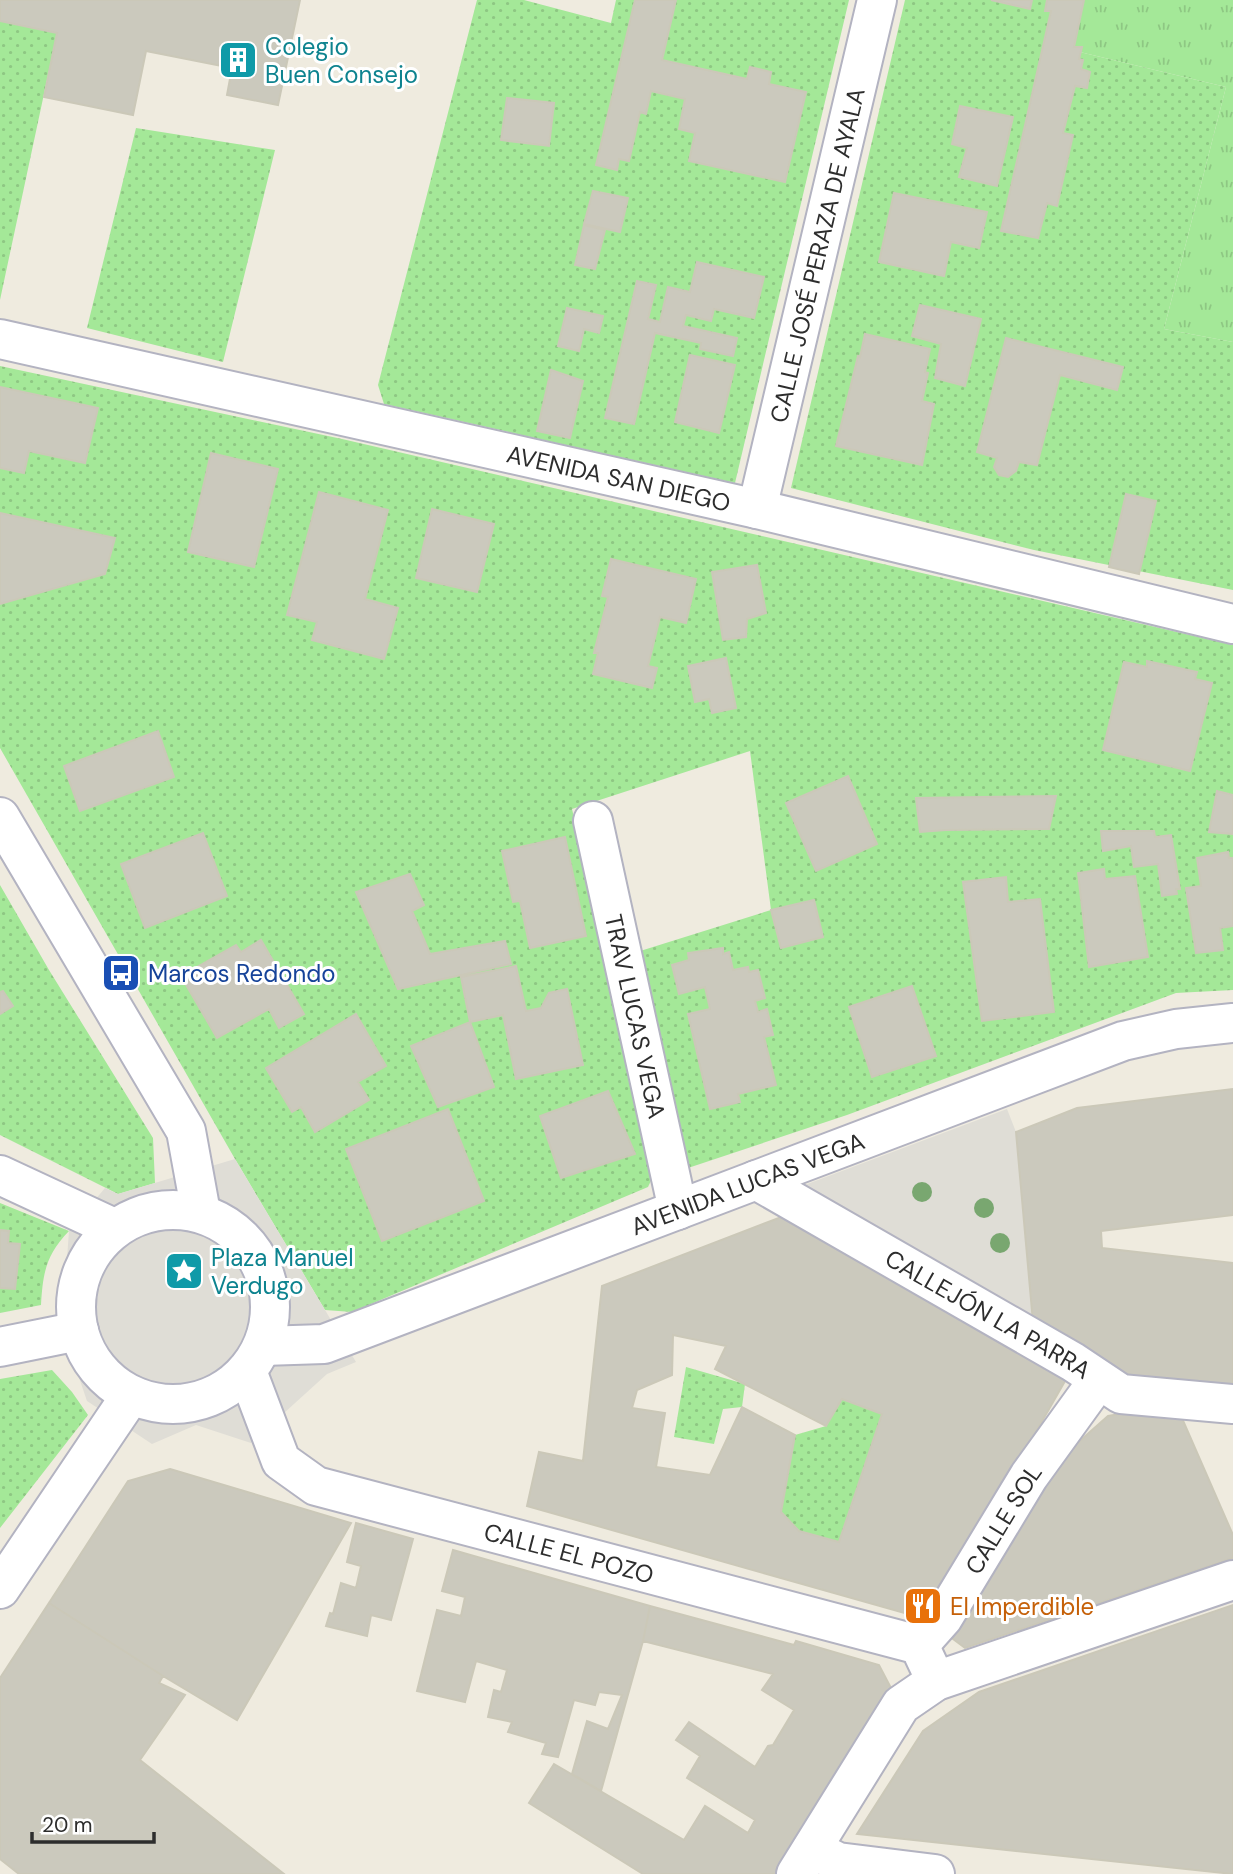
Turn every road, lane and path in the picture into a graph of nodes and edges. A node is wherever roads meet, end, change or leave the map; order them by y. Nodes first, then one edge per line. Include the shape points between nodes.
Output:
1 (877, 0) edge
2 (0, 339) edge
3 (757, 509) junction
4 (1233, 624) edge
5 (0, 817) edge
6 (593, 821) dead end
7 (1233, 1023) edge
8 (0, 1175) edge
9 (756, 1180) junction
10 (678, 1210) junction
11 (201, 1213) junction
12 (114, 1228) junction
13 (79, 1331) junction
14 (0, 1347) edge
15 (255, 1359) junction
16 (1088, 1393) dead end
17 (131, 1395) junction
18 (1233, 1404) edge
19 (1233, 1580) edge
20 (0, 1589) edge
21 (919, 1645) junction
22 (936, 1681) junction
23 (804, 1861) edge
24 (935, 1874) edge

1 - 3 street, CALLE JOSÉ PERAZA DE AYALA
2 - 3 street, AVENIDA SAN DIEGO
3 - 4 street, AVENIDA SAN DIEGO
5 - 11 street via 186,1131
6 - 10 street, TRAV LUCAS VEGA
7 - 9 street, AVENIDA LUCAS VEGA via 1123,1041
8 - 12 street
9 - 10 street, AVENIDA LUCAS VEGA
9 - 18 street, CALLEJÓN LA PARRA via 1121,1394
10 - 15 street, AVENIDA LUCAS VEGA via 324,1344
11 - 12 street via 152,1211
11 - 15 street via 229,1226 252,1249 267,1276 271,1303
12 - 13 street via 88,1260 78,1287
13 - 14 street
13 - 17 street via 91,1359 109,1381
15 - 17 street via 216,1394 176,1405
15 - 21 street, CALLE EL POZO via 281,1461 316,1486
16 - 21 street, CALLE SOL via 1029,1476 943,1618
17 - 20 street
19 - 22 street
21 - 22 street
22 - 23 street via 901,1705
23 - 24 street

